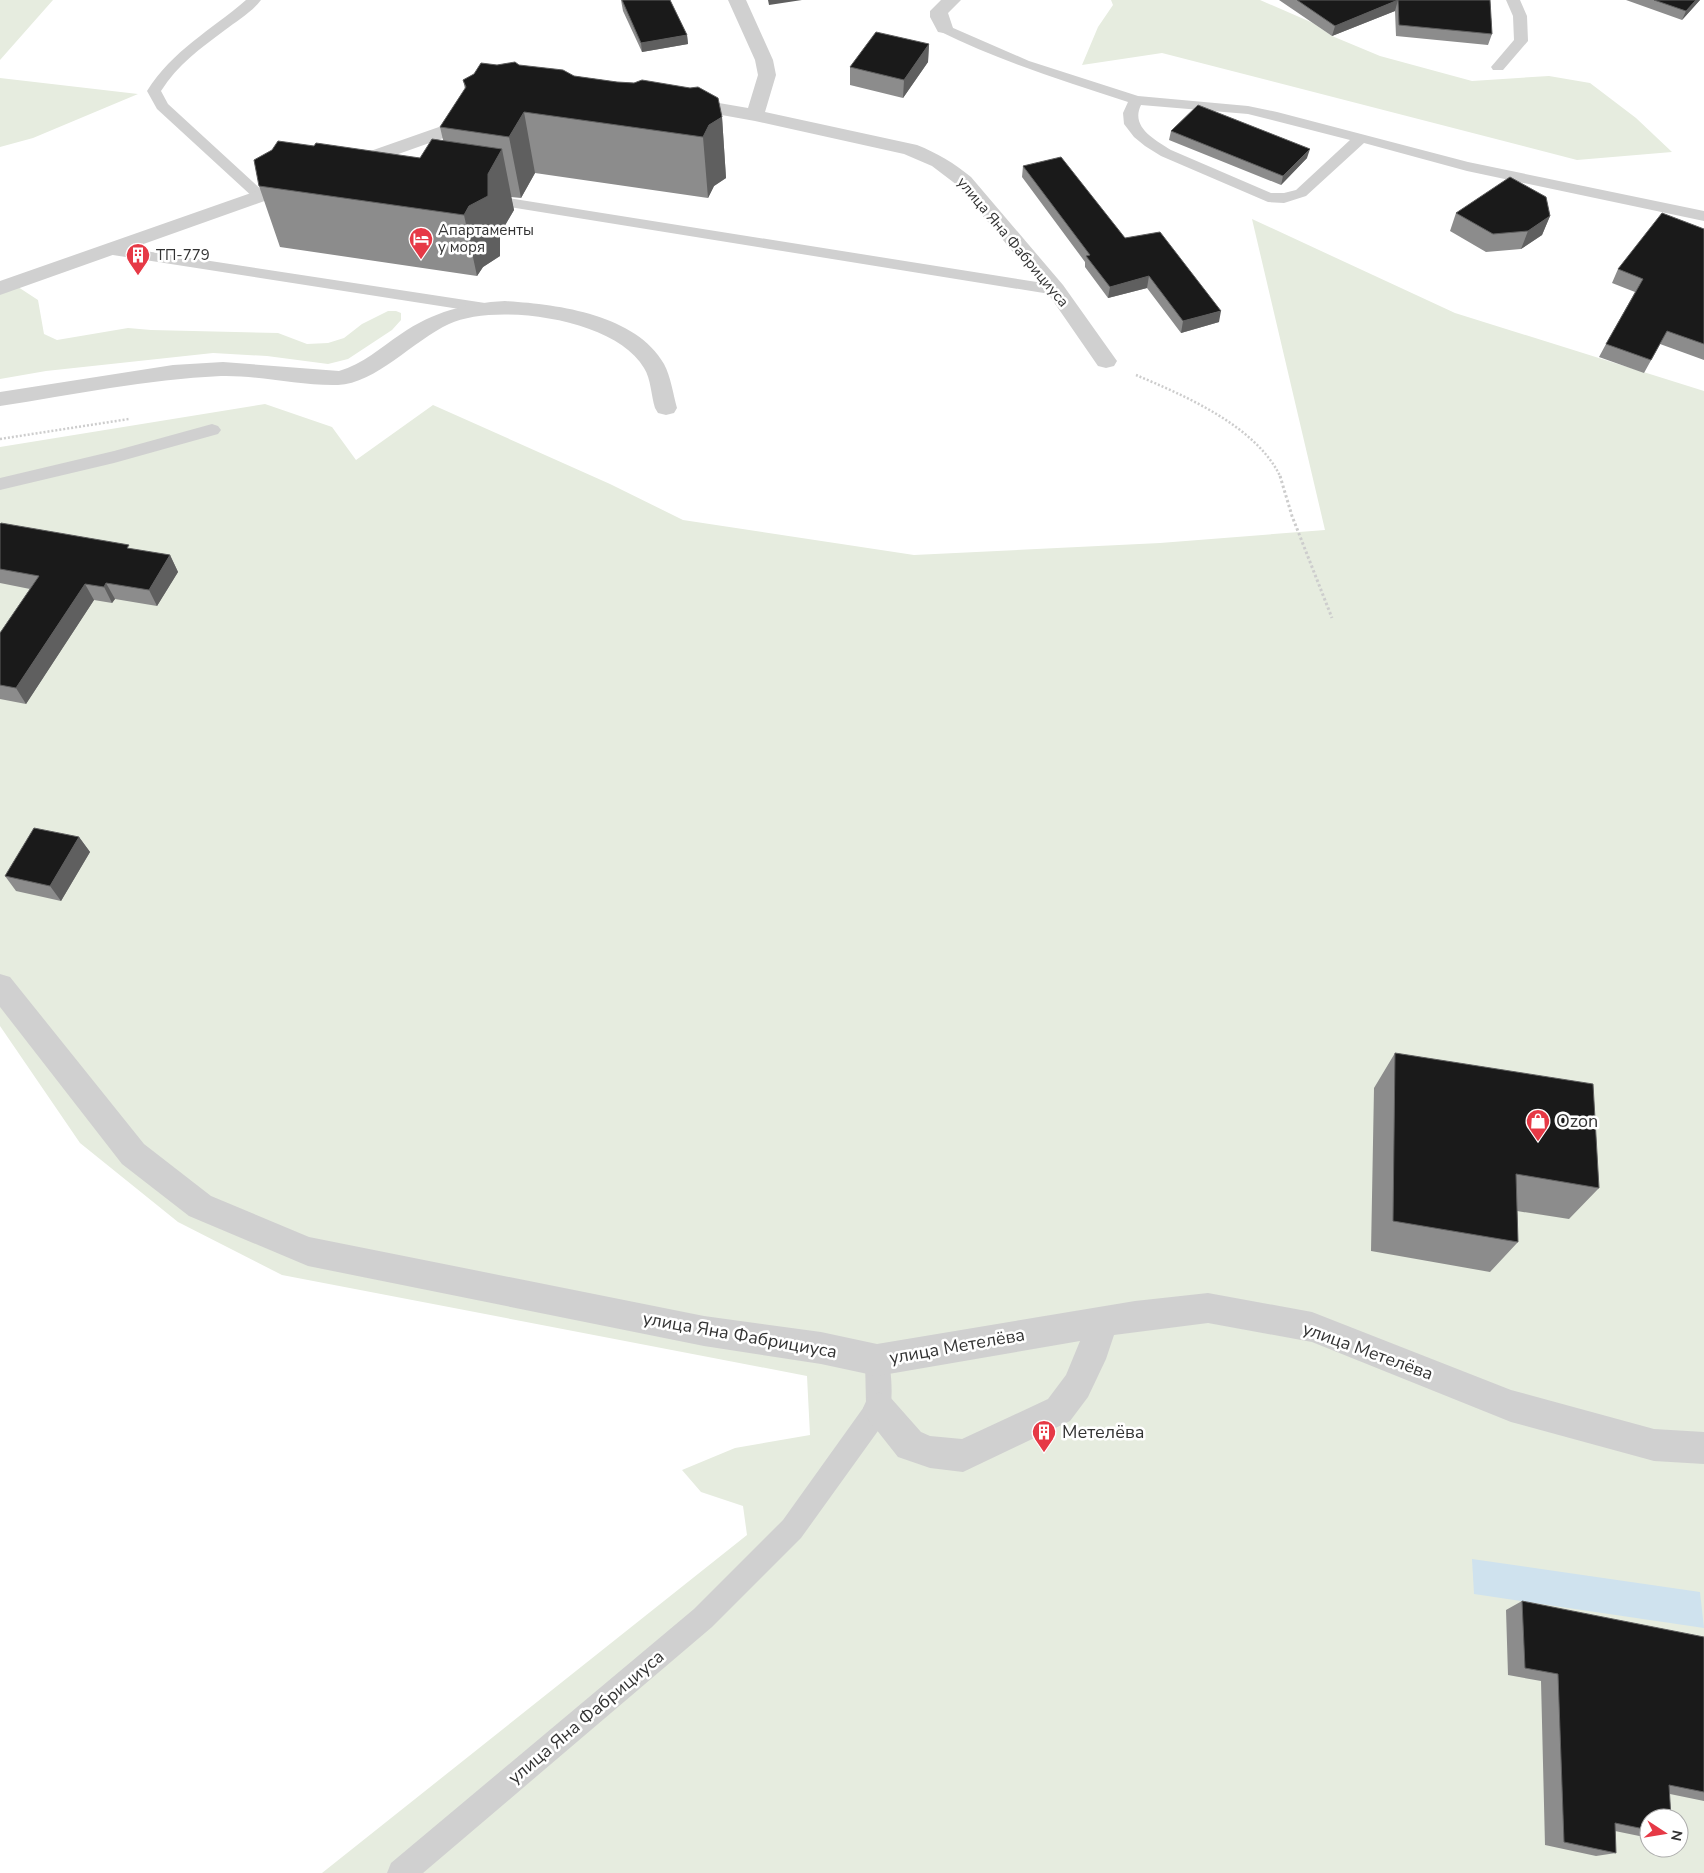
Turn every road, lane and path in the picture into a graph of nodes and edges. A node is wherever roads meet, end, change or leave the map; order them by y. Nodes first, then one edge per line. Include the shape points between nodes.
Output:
1 (254, 0) edge
2 (737, 0) edge
3 (952, 0) edge
4 (1512, 0) edge
5 (944, 28) joint
6 (1498, 66) dead end
7 (666, 100) edge
8 (1136, 100) junction
9 (495, 113) edge
10 (754, 115) junction
11 (1361, 138) junction
12 (329, 175) junction
13 (360, 180) edge
14 (260, 196) junction
15 (468, 197) edge
16 (1704, 216) edge
17 (106, 250) junction
18 (0, 288) edge
19 (1056, 290) junction
20 (485, 308) junction
21 (1106, 362) joint
22 (0, 399) edge
23 (666, 408) dead end
24 (134, 418) dead end
25 (212, 430) dead end
26 (0, 439) edge
27 (0, 484) edge
28 (1332, 618) dead end
29 (0, 986) edge
30 (1102, 1322) junction
31 (877, 1360) junction
32 (879, 1408) junction
33 (1704, 1448) edge
34 (401, 1873) edge

1 - 14 lane via 181,58 160,79 154,91 162,106
2 - 10 street via 764,60 767,75
3 - 5 street via 940,11
4 - 6 lane via 1520,16 1521,41
5 - 8 lane via 1024,64
7 - 10 street, улица Яна Фабрициуса
8 - 11 lane via 1248,110
8 - 11 lane via 1130,120 1155,146 1274,198 1301,193
9 - 12 street
10 - 19 street, улица Яна Фабрициуса via 910,148 932,157 964,180
11 - 16 lane via 1467,166
12 - 13 lane
12 - 14 street
14 - 17 street
15 - 19 lane
17 - 18 street
17 - 20 lane
19 - 21 street, улица Яна Фабрициуса
20 - 22 street via 435,322 363,371 350,376 339,378 223,369 173,372
20 - 23 street via 545,310 596,322 628,340 653,364
21 - 28 path via 1159,384 1234,424 1264,453 1280,474 1286,500
24 - 26 path
25 - 27 lane
29 - 31 street, улица Яна Фабрициуса via 133,1154 200,1206 308,1251 704,1331 821,1348
30 - 31 street, улица Метелёва
30 - 32 street via 1090,1359 1060,1410 963,1456 930,1452 910,1445
30 - 33 street, улица Метелёва via 1208,1308 1312,1327 1511,1406 1654,1445
31 - 32 lane
32 - 34 lane, улица Яна Фабрициуса via 792,1529 703,1618

